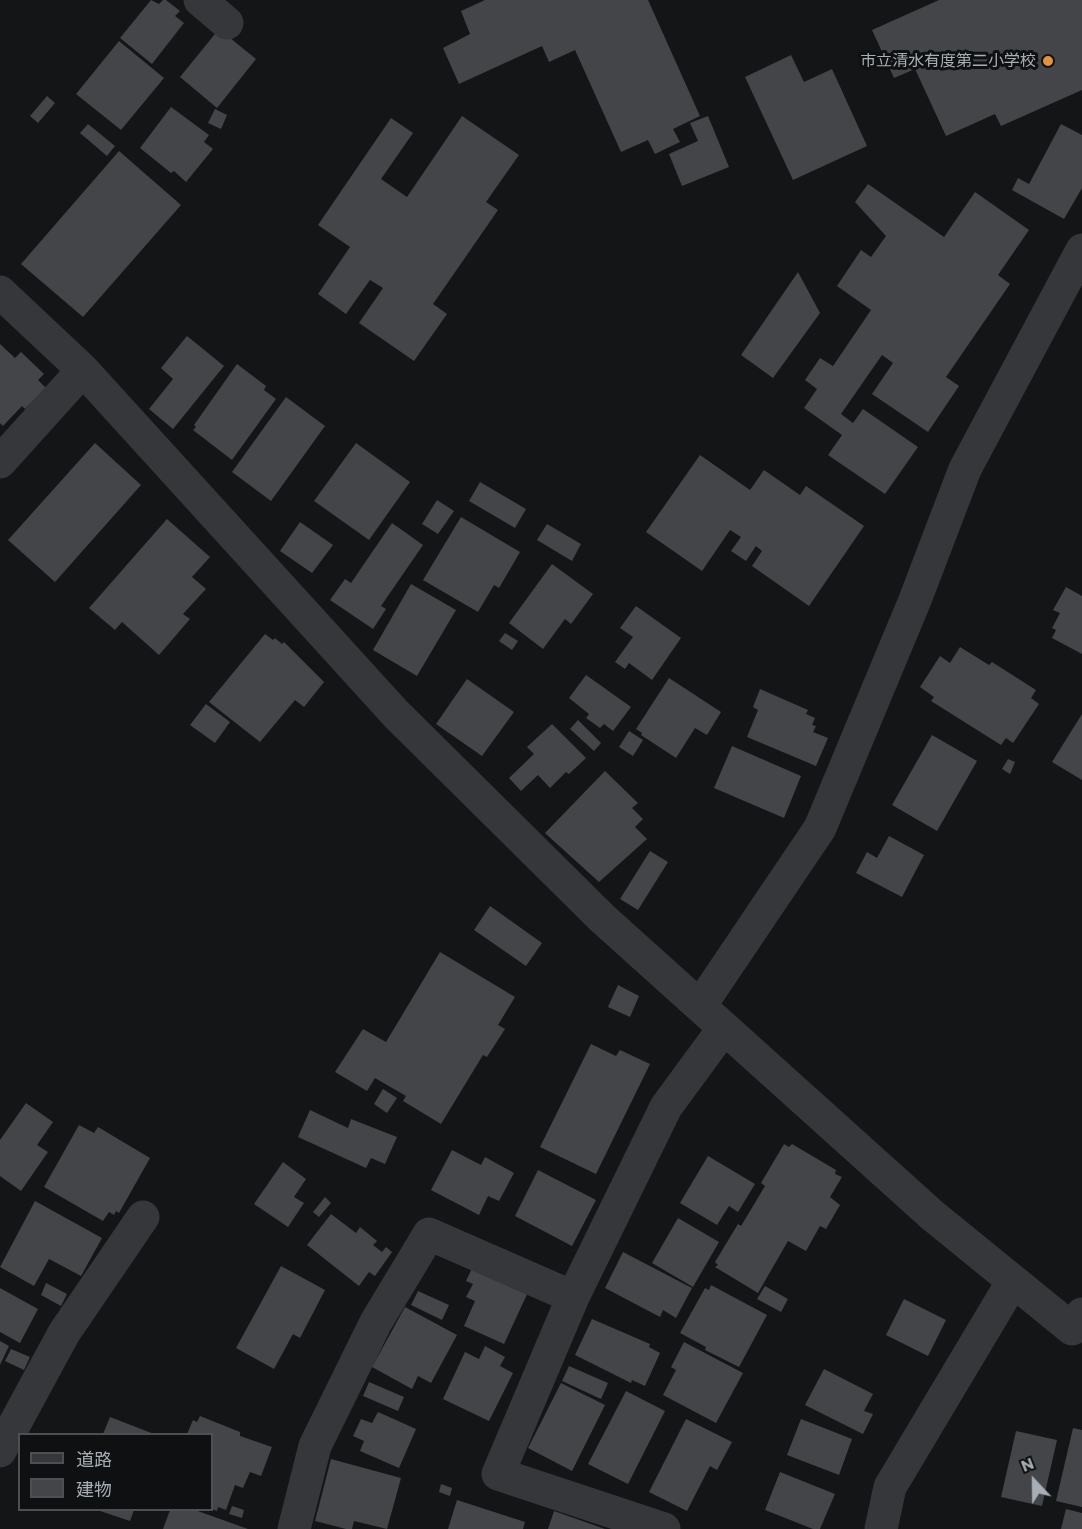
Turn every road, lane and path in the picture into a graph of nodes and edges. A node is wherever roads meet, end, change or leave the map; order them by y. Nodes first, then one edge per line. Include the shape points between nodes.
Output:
1 (200, 0) edge
2 (228, 22) dead end
3 (1082, 250) edge
4 (1, 295) edge
5 (83, 370) junction
6 (0, 462) edge
7 (700, 1006) junction
8 (724, 1028) junction
9 (143, 1217) dead end
10 (1013, 1281) junction
11 (573, 1297) junction
12 (1078, 1327) edge
13 (0, 1451) edge
14 (294, 1529) edge
15 (664, 1529) edge
16 (881, 1529) edge

1 - 2 street
3 - 7 street via 965,469 820,828
4 - 5 street
5 - 6 street
5 - 7 street via 396,714 602,918
7 - 8 street
8 - 10 street via 932,1215
8 - 11 street via 666,1107
9 - 13 street via 64,1333
10 - 12 street
10 - 16 street via 890,1487
11 - 14 street via 429,1234 376,1322 315,1446
11 - 15 street via 498,1474

